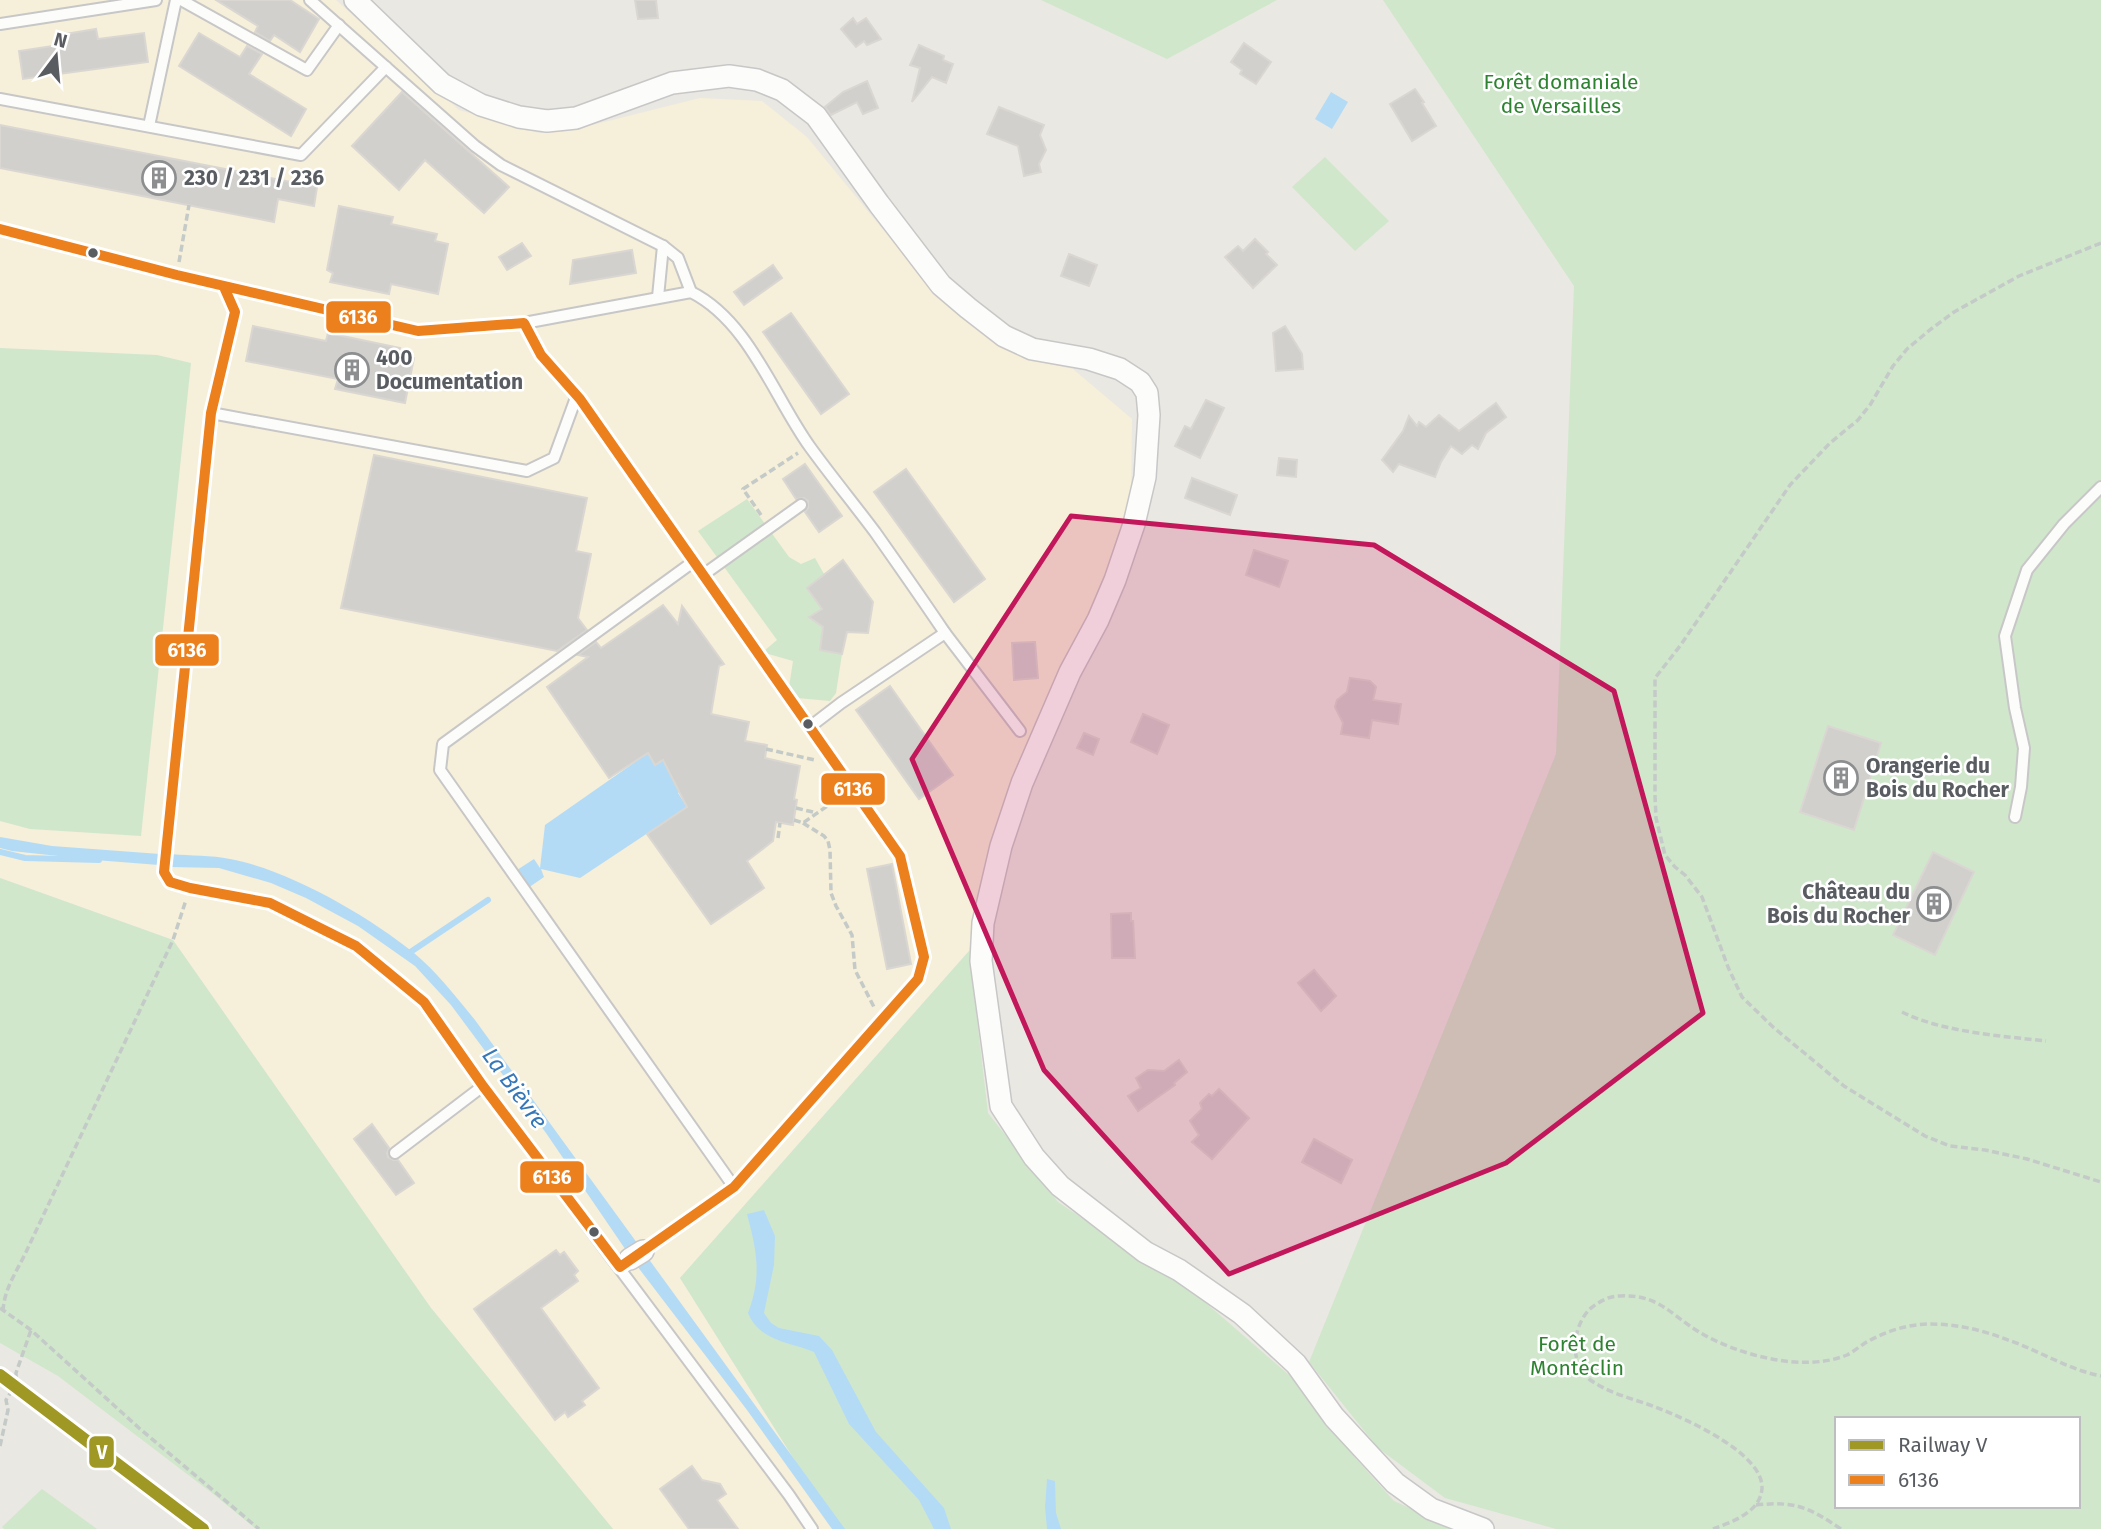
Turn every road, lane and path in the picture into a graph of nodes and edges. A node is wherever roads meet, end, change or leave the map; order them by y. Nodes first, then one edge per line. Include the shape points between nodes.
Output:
1 (156, 0) edge
2 (179, 0) edge
3 (310, 0) edge
4 (355, 0) edge
5 (133, 1) edge
6 (0, 24) edge
7 (339, 25) junction
8 (386, 67) junction
9 (0, 99) edge
10 (149, 126) junction
11 (189, 205) dead end
12 (0, 229) edge
13 (2101, 243) edge
14 (663, 246) junction
15 (180, 258) dead end
16 (224, 287) junction
17 (691, 292) junction
18 (658, 297) junction
19 (524, 323) junction
20 (576, 395) junction
21 (211, 413) junction
22 (808, 446) junction
23 (2101, 487) edge
24 (801, 505) dead end
25 (770, 528) junction
26 (693, 562) junction
27 (703, 575) junction
28 (945, 633) junction
29 (811, 726) junction
30 (1020, 731) dead end
31 (766, 749) dead end
32 (817, 760) dead end
33 (854, 788) junction
34 (796, 808) dead end
35 (817, 813) junction
36 (2015, 817) dead end
37 (794, 820) dead end
38 (803, 822) junction
39 (780, 823) dead end
40 (778, 838) dead end
41 (190, 888) junction
42 (1902, 1012) dead end
43 (879, 1023) junction
44 (2046, 1041) dead end
45 (483, 1086) junction
46 (395, 1153) dead end
47 (2101, 1182) edge
48 (734, 1187) junction
49 (631, 1259) junction
50 (2, 1310) edge
51 (31, 1330) junction
52 (2101, 1376) edge
53 (0, 1446) edge
54 (1755, 1505) junction
55 (259, 1529) edge
56 (812, 1529) edge
57 (1483, 1529) edge
58 (1713, 1529) edge
59 (1842, 1529) edge

1 - 5 lane
2 - 7 lane via 307,70
2 - 10 lane
3 - 7 lane
4 - 57 street via 442,84 481,105 519,117 547,121 576,118 672,83 729,76 782,90 816,116 941,285 968,308 1004,336 1032,349 1089,359 1120,369 1140,382 1147,393 1149,415 1145,477 1134,524 1098,620 1022,783 983,923 981,961 1001,1107 1060,1186 1145,1252 1242,1314 1296,1364 1334,1417 1395,1483 1431,1509
5 - 6 lane
7 - 8 lane
8 - 10 lane via 301,155
8 - 14 lane via 501,165
9 - 10 lane
11 - 15 path
12 - 16 lane
13 - 47 path via 1989,292 1954,312 1907,349 1858,420 1790,485 1655,678 1656,818 1665,855 1702,897 1742,996 1844,1086 1925,1136
14 - 17 lane via 678,258
14 - 18 lane
16 - 19 lane via 418,331
16 - 21 lane via 235,313
17 - 18 lane
17 - 22 lane via 743,337
18 - 19 lane
19 - 20 lane via 541,355
20 - 21 lane via 554,458 527,471
20 - 26 lane
21 - 41 lane via 164,872 170,882
22 - 25 path via 743,489
22 - 28 lane
23 - 36 lane via 2027,570 2005,636 2024,748
24 - 25 lane
25 - 27 lane
26 - 27 lane
26 - 48 lane via 443,744 440,770
27 - 29 lane
28 - 29 lane
28 - 30 lane
29 - 33 lane
31 - 32 path
33 - 35 path
33 - 43 lane via 900,856 924,957 918,979
34 - 35 path
35 - 38 path
37 - 38 path
38 - 43 path via 828,841 831,893 852,934 855,970
39 - 40 path
41 - 45 lane via 270,903 356,946 424,1002
41 - 50 path via 173,940 9,1284
42 - 44 path via 1976,1033
43 - 48 lane
45 - 46 lane
45 - 49 lane
48 - 49 lane
49 - 56 lane
50 - 51 path
51 - 53 path via 6,1400
51 - 55 path
52 - 54 path via 2080,1372 1984,1332 1929,1324 1883,1333 1847,1354 1826,1360 1773,1360 1719,1343 1648,1297 1615,1296 1599,1301 1579,1323 1576,1336 1579,1364 1587,1377 1687,1421 1737,1449 1751,1460 1763,1483
54 - 58 path via 1735,1521
54 - 59 path via 1801,1506

